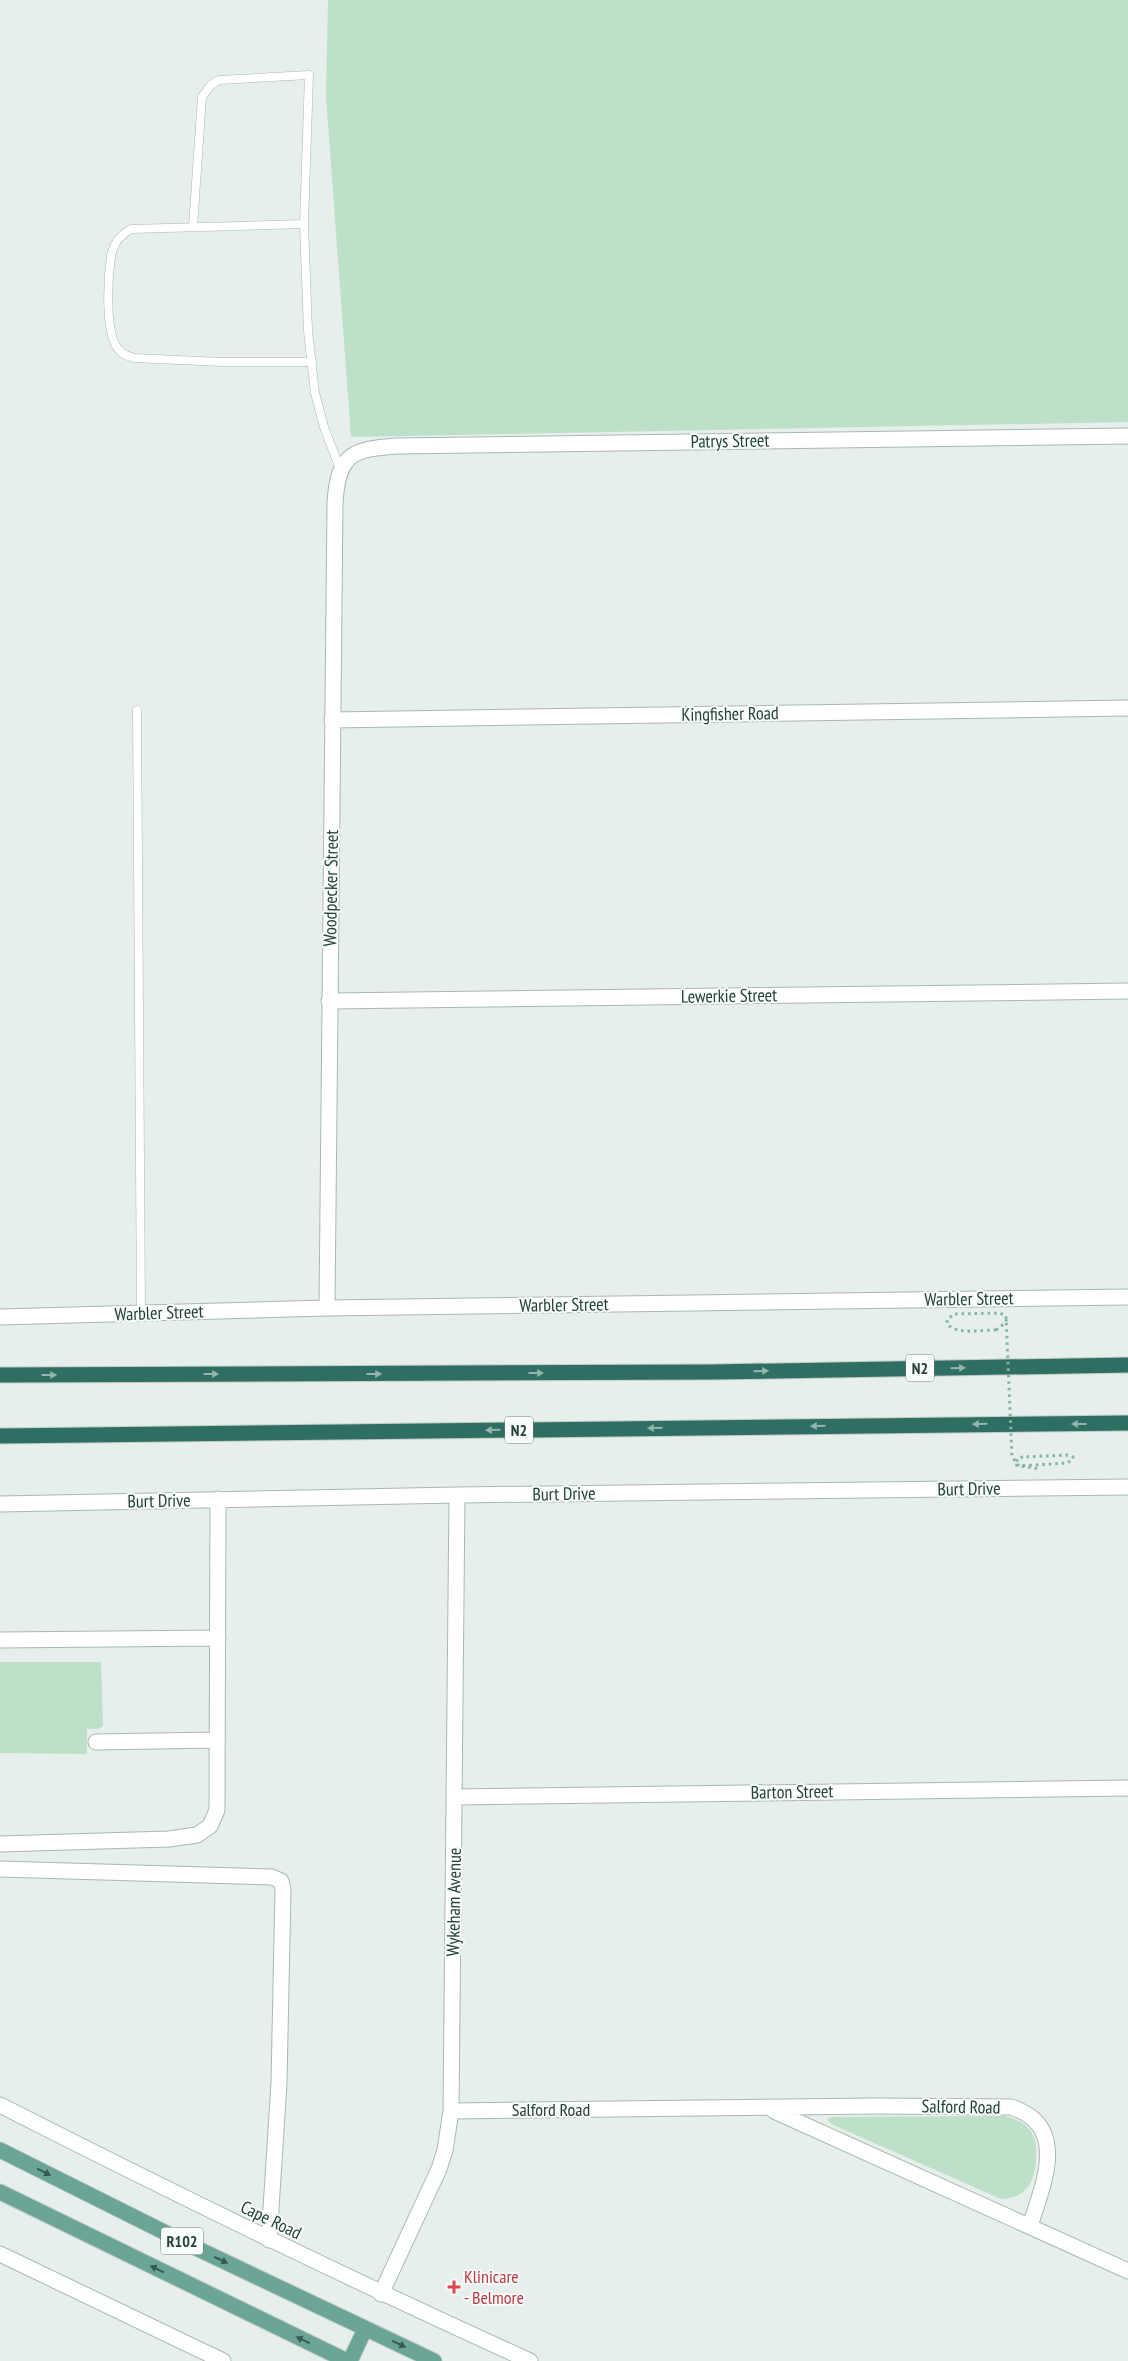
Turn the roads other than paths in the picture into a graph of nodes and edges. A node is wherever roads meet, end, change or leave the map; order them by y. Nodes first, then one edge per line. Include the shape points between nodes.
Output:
1 (304, 224) junction
2 (194, 227) junction
3 (312, 362) junction
4 (1128, 436) edge
5 (340, 469) junction
6 (1128, 708) edge
7 (136, 710) dead end
8 (332, 720) junction
9 (1128, 991) edge
10 (330, 1001) junction
11 (1128, 1297) edge
12 (327, 1308) junction
13 (141, 1313) junction
14 (0, 1317) edge
15 (1128, 1365) edge
16 (0, 1376) edge
17 (1128, 1423) edge
18 (0, 1436) edge
19 (1128, 1487) edge
20 (457, 1495) junction
21 (218, 1499) junction
22 (0, 1504) edge
23 (218, 1638) junction
24 (0, 1640) edge
25 (217, 1740) junction
26 (96, 1742) dead end
27 (1128, 1788) edge
28 (456, 1797) junction
29 (0, 1844) edge
30 (0, 1869) edge
31 (0, 2105) edge
32 (770, 2109) junction
33 (451, 2111) junction
34 (0, 2150) edge
35 (0, 2192) edge
36 (1030, 2226) junction
37 (269, 2240) junction
38 (0, 2254) edge
39 (1128, 2271) edge
40 (382, 2294) junction
41 (365, 2329) junction
42 (223, 2361) edge
43 (348, 2361) edge
44 (434, 2361) edge
45 (530, 2361) edge

1 - 2 lane
1 - 2 lane via 309,75 219,80 211,85 202,97
1 - 3 lane
2 - 3 lane via 131,229 120,235 113,246 109,267 110,330 121,352 134,358
3 - 5 lane via 315,393
4 - 5 street, Patrys Street via 397,446 354,453
5 - 8 street, Woodpecker Street via 335,503
6 - 8 street, Kingfisher Road
7 - 13 lane
8 - 10 street, Woodpecker Street
9 - 10 street, Lewerkie Street
10 - 12 street, Woodpecker Street
11 - 12 street, Warbler Street
12 - 13 street, Warbler Street
13 - 14 street, Warbler Street
16 -> 15 highway, N2 via 712,1372
17 -> 18 highway, N2
19 - 20 street, Burt Drive
20 - 21 street, Burt Drive
20 - 28 street, Wykeham Avenue
21 - 22 street, Burt Drive
21 - 23 street
23 - 24 street
23 - 25 street
25 - 26 street
25 - 29 street via 217,1810 210,1826 197,1835 169,1839
27 - 28 street, Barton Street
28 - 33 street, Wykeham Avenue
30 - 37 street via 272,1877 280,1882 283,1890 279,2083
31 - 37 street, Cape Road
32 - 33 street, Salford Road
32 - 36 street, Salford Road
32 - 36 street, Salford Road via 997,2106 1024,2112 1042,2128 1048,2142 1044,2181
33 - 40 street, Wykeham Avenue via 446,2150 439,2169
34 -> 41 main road, R102
43 -> 35 main road, R102
36 - 39 street, Salford Road
37 - 40 street, Cape Road
38 - 42 street
40 - 45 street, Cape Road
41 - 43 main road
41 -> 44 main road, R102

